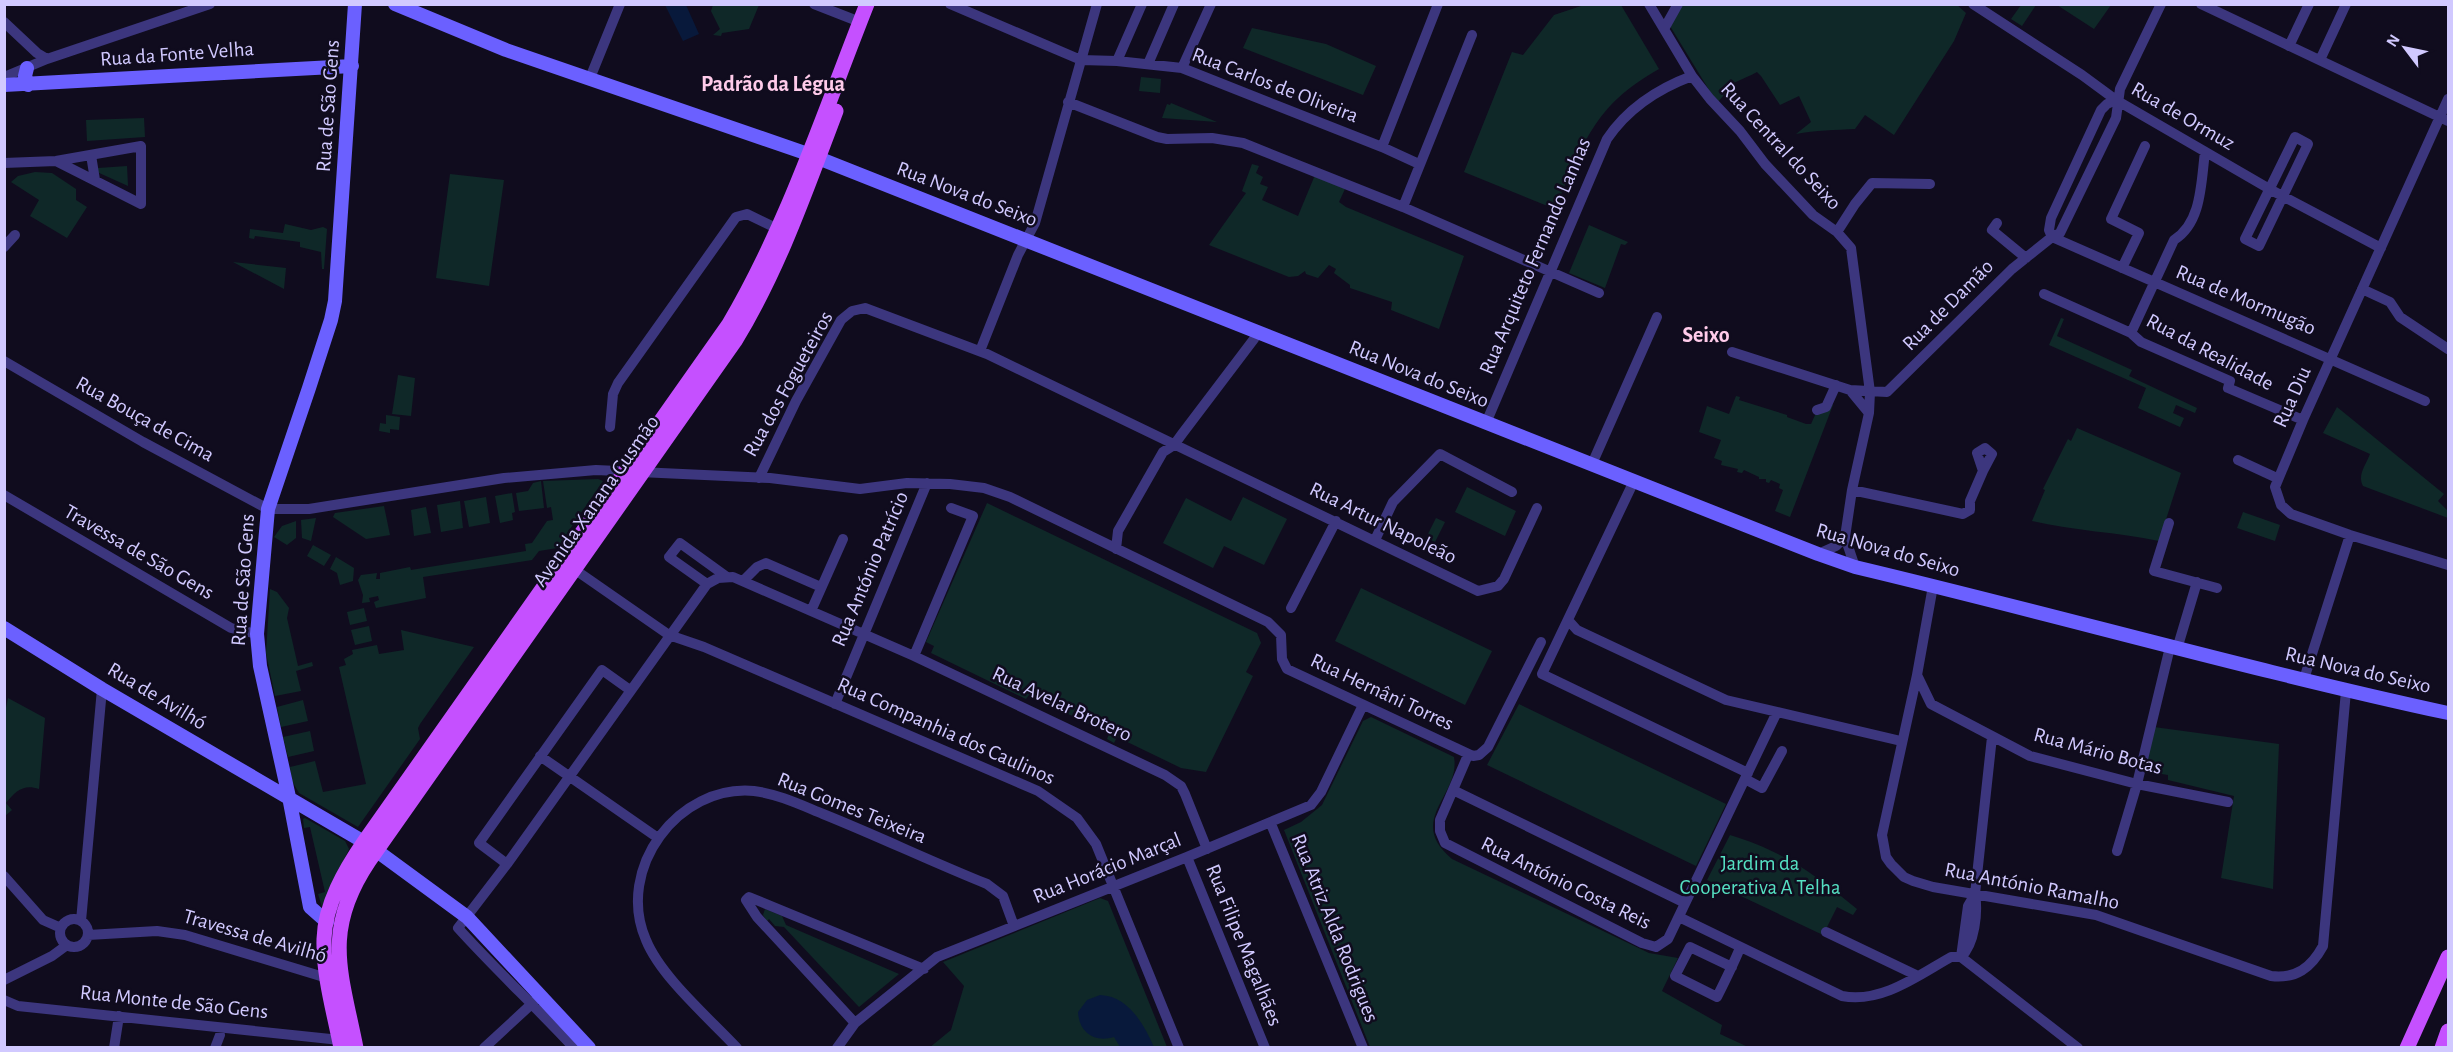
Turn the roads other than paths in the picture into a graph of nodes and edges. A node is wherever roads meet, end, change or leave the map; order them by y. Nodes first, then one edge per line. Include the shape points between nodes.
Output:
1 (210, 4) edge
2 (355, 4) edge
3 (395, 4) edge
4 (620, 4) edge
5 (814, 4) edge
6 (867, 4) edge
7 (878, 4) edge
8 (950, 4) edge
9 (1097, 4) edge
10 (1142, 4) edge
11 (1174, 4) edge
12 (1210, 4) edge
13 (1438, 4) edge
14 (1649, 4) edge
15 (1678, 4) edge
16 (1973, 4) edge
17 (2161, 4) edge
18 (2201, 4) edge
19 (2309, 4) edge
20 (2346, 4) edge
21 (4, 22) edge
22 (860, 22) junction
23 (1664, 29) junction
24 (1472, 35) dead end
25 (2289, 46) junction
26 (47, 59) junction
27 (1081, 60) junction
28 (2319, 60) junction
29 (1117, 61) junction
30 (1148, 64) junction
31 (352, 66) junction
32 (27, 68) junction
33 (1182, 68) junction
34 (1692, 76) junction
35 (4, 77) edge
36 (590, 78) junction
37 (4, 85) edge
38 (28, 85) junction
39 (2448, 99) edge
40 (2116, 100) junction
41 (1068, 102) junction
42 (2444, 119) edge
43 (2145, 146) dead end
44 (1382, 147) junction
45 (2205, 152) junction
46 (91, 155) junction
47 (813, 156) junction
48 (56, 161) junction
49 (4, 163) edge
50 (1419, 164) junction
51 (95, 180) junction
52 (1930, 184) dead end
53 (2269, 189) junction
54 (2283, 197) junction
55 (1403, 207) junction
56 (1997, 223) dead end
57 (778, 229) junction
58 (1837, 232) junction
59 (15, 235) dead end
60 (2052, 237) junction
61 (1027, 240) junction
62 (4, 247) edge
63 (2381, 248) junction
64 (2026, 258) junction
65 (2122, 268) junction
66 (1549, 271) junction
67 (2153, 281) junction
68 (2362, 289) junction
69 (1599, 293) dead end
70 (2044, 294) dead end
71 (1657, 317) dead end
72 (1257, 332) junction
73 (2131, 333) junction
74 (2448, 349) edge
75 (980, 351) junction
76 (1732, 352) dead end
77 (2331, 358) junction
78 (4, 361) edge
79 (1836, 386) junction
80 (1850, 390) junction
81 (1870, 392) junction
82 (2425, 401) dead end
83 (1817, 410) dead end
84 (1869, 413) junction
85 (2303, 420) junction
86 (1486, 423) junction
87 (610, 427) dead end
88 (1174, 445) junction
89 (2238, 460) dead end
90 (1592, 465) junction
91 (1983, 471) dead end
92 (633, 472) junction
93 (759, 478) junction
94 (2277, 478) junction
95 (1634, 481) junction
96 (927, 483) junction
97 (1852, 490) junction
98 (1512, 492) dead end
99 (4, 495) edge
100 (951, 508) dead end
101 (1537, 508) dead end
102 (268, 509) junction
103 (1336, 521) junction
104 (2169, 523) dead end
105 (1118, 531) junction
106 (2350, 535) junction
107 (1090, 537) junction
108 (1845, 537) junction
109 (843, 539) dead end
110 (1375, 540) junction
111 (1116, 549) junction
112 (1818, 554) junction
113 (2448, 565) edge
114 (1855, 567) junction
115 (574, 569) junction
116 (727, 577) junction
117 (743, 581) junction
118 (2197, 582) junction
119 (707, 584) junction
120 (1933, 586) junction
121 (821, 587) junction
122 (2217, 588) dead end
123 (1291, 608) dead end
124 (811, 611) junction
125 (1568, 620) junction
126 (4, 628) edge
127 (863, 633) junction
128 (257, 634) junction
129 (669, 635) junction
130 (1541, 642) dead end
131 (2173, 648) junction
132 (915, 656) junction
133 (1917, 675) junction
134 (2304, 679) junction
135 (102, 689) junction
136 (630, 690) junction
137 (2346, 691) junction
138 (835, 704) junction
139 (1931, 704) junction
140 (1364, 705) junction
141 (1909, 710) junction
142 (1777, 712) junction
143 (2448, 713) edge
144 (1992, 737) junction
145 (1901, 741) junction
146 (1782, 751) dead end
147 (1468, 755) junction
148 (540, 756) junction
149 (569, 776) junction
150 (1747, 776) junction
151 (2137, 784) junction
152 (1453, 790) junction
153 (289, 797) junction
154 (2228, 802) dead end
155 (1271, 824) junction
156 (658, 838) junction
157 (364, 842) junction
158 (1207, 849) junction
159 (377, 851) junction
160 (2117, 851) dead end
161 (1187, 857) junction
162 (507, 864) junction
163 (4, 876) edge
164 (1114, 886) junction
165 (1975, 894) junction
166 (1685, 903) junction
167 (467, 917) junction
168 (1679, 917) junction
169 (81, 921) junction
170 (333, 924) junction
171 (1014, 926) junction
172 (61, 928) junction
173 (1826, 932) dead end
174 (88, 935) junction
175 (67, 945) junction
176 (1740, 948) junction
177 (1961, 957) junction
178 (2448, 957) edge
179 (1732, 967) junction
180 (924, 969) junction
181 (1918, 976) junction
182 (334, 977) junction
183 (4, 980) edge
184 (536, 999) junction
185 (4, 1000) edge
186 (119, 1016) junction
187 (855, 1023) junction
188 (2448, 1032) edge
189 (220, 1035) dead end
190 (341, 1044) edge
191 (114, 1047) edge
192 (215, 1047) edge
193 (356, 1047) edge
194 (484, 1047) edge
195 (574, 1047) edge
196 (590, 1047) edge
197 (737, 1047) edge
198 (837, 1047) edge
199 (1179, 1047) edge
200 (1265, 1047) edge
201 (1363, 1047) edge
202 (2078, 1047) edge
203 (2407, 1047) edge
204 (2442, 1047) edge

1 - 26 street
2 - 31 main road, Rua de São Gens
3 - 36 main road, Rua Nova do Seixo via 506,50
4 - 36 street
5 - 22 street
6 - 22 main road
7 - 47 main road
8 - 27 street
9 - 27 street
10 - 29 street
11 - 30 street
12 - 33 street
13 - 44 street
14 - 23 street, Rua Central do Seixo
15 - 23 street
16 - 40 street, Rua de Ormuz
17 - 40 street, Rua de Damão
18 - 25 street
19 - 25 street
20 - 28 street
21 - 26 street
22 - 47 main road
23 - 34 street, Rua Central do Seixo
24 - 50 street
25 - 28 street
26 - 32 street
27 - 29 street, Rua Carlos de Oliveira
27 - 41 street
28 - 42 street
29 - 30 street, Rua Carlos de Oliveira
30 - 33 street, Rua Carlos de Oliveira
31 - 38 main road, Rua da Fonte Velha
31 - 102 main road, Rua de São Gens via 335,301
32 - 35 street
32 - 38 main road
33 - 44 street, Rua Carlos de Oliveira
34 - 58 street, Rua Central do Seixo via 1765,164 1814,215
34 - 66 street, Rua Arquiteto Fernando Lanhas via 1639,104 1613,129
36 - 47 main road, Rua Nova do Seixo
37 - 38 main road, Rua da Fonte Velha
39 - 42 street, Rua Diu
40 - 45 street, Rua de Ormuz
40 - 60 street, Rua de Damão via 2116,118 2065,225
40 - 60 street, Rua de Damão via 2102,110 2051,219
41 - 55 street via 1151,136 1243,143
41 - 61 street
42 - 63 street, Rua Diu
43 - 65 street via 2111,219 2139,232
44 - 50 street, Rua Carlos de Oliveira
45 - 53 street, Rua de Ormuz
45 - 67 street, Rua da Realidade via 2198,206 2185,233 2174,240
46 - 48 street
46 - 51 street
46 - 51 street via 141,146 141,204
47 - 57 main road, Avenida Xanana Gusmão
47 - 61 main road, Rua Nova do Seixo
47 - 92 main road, Avenida Xanana Gusmão via 786,242 754,310 735,341
48 - 49 street
48 - 51 street
50 - 55 street
52 - 58 street via 1872,183
53 - 54 street, Rua de Ormuz
53 - 54 street via 2245,238 2259,246
53 - 54 street via 2295,137 2308,144
54 - 63 street, Rua de Ormuz
55 - 66 street
56 - 64 street via 1992,230
57 - 87 street via 747,214 736,217 618,383
57 - 92 main road, Avenida Xanana Gusmão via 729,324
58 - 81 street, Rua Central do Seixo via 1848,243 1852,255
59 - 62 street
60 - 64 street, Rua de Damão
60 - 65 street, Rua de Mormugão
61 - 72 main road, Rua Nova do Seixo
61 - 75 street
63 - 68 street, Rua Diu
64 - 81 street, Rua de Damão via 1887,392
65 - 67 street, Rua de Mormugão
66 - 69 street
66 - 86 street, Rua Arquiteto Fernando Lanhas
67 - 73 street, Rua da Realidade
67 - 77 street, Rua de Mormugão
68 - 74 street via 2390,302 2400,317
68 - 77 street, Rua Diu
70 - 73 street, Rua da Realidade
71 - 90 street
72 - 86 main road, Rua Nova do Seixo
72 - 88 street
73 - 85 street, Rua da Realidade via 2141,342 2230,381 2228,388
75 - 88 street, Rua dos Fogueteiros
75 - 93 street, Rua dos Fogueteiros via 865,308 852,311 842,320 796,401
76 - 79 street
77 - 82 street, Rua de Mormugão
77 - 85 street, Rua Diu
78 - 102 street, Rua Bouça de Cima
79 - 80 street
79 - 83 street via 1828,404
80 - 81 street
80 - 84 street
81 - 84 street, Rua Central do Seixo
84 - 97 street, Rua Central do Seixo
85 - 94 street, Rua Diu
86 - 90 main road, Rua Nova do Seixo
88 - 103 street, Rua Artur Napoleão
88 - 105 street via 1163,452
89 - 94 street
90 - 95 main road, Rua Nova do Seixo
91 - 97 street via 1970,510 1963,514
92 - 93 street, Rua dos Fogueteiros
92 - 102 street, Rua dos Fogueteiros via 545,473 309,509
92 - 115 main road, Avenida Xanana Gusmão
92 - 157 main road, Avenida Xanana Gusmão
93 - 96 street via 860,489
94 - 106 street via 2277,497 2287,512
95 - 112 main road, Rua Nova do Seixo
95 - 125 street
96 - 107 street via 991,490
96 - 127 street, Rua António Patrício
97 - 108 street, Rua Central do Seixo
98 - 110 street via 1440,454 1393,502
99 - 128 street, Travessa de São Gens via 231,628
100 - 132 street via 973,516
101 - 110 street, Rua Artur Napoleão via 1504,579 1498,586 1478,591
102 - 128 main road, Rua de São Gens
103 - 110 street, Rua Artur Napoleão
103 - 123 street
104 - 118 street via 2154,571
105 - 107 street
105 - 111 street
106 - 113 street
106 - 134 street
107 - 111 street
108 - 112 street
108 - 114 street
109 - 121 street
111 - 140 street, Rua Hernâni Torres via 1270,623 1281,634 1282,659 1287,669
112 - 114 main road, Rua Nova do Seixo
114 - 120 main road, Rua Nova do Seixo
115 - 129 street, Rua Companhia dos Caulinos
115 - 159 main road, Avenida Xanana Gusmão
116 - 117 street, Rua Avelar Brotero
116 - 119 street
116 - 119 street via 680,543 669,557
117 - 121 street via 766,563
117 - 124 street, Rua Avelar Brotero
118 - 122 street
118 - 131 street
119 - 129 street
120 - 131 main road, Rua Nova do Seixo
120 - 133 street, Rua António Ramalho
121 - 124 street
124 - 127 street, Rua Avelar Brotero
125 - 142 street via 1577,630 1726,700
125 - 150 street via 1542,674
126 - 135 main road, Rua de Avilhó
127 - 132 street, Rua Avelar Brotero
127 - 138 street, Rua António Patrício
128 - 153 main road, Rua de São Gens via 267,704
129 - 136 street
129 - 138 street, Rua Companhia dos Caulinos
130 - 147 street, Rua Hernâni Torres via 1488,747 1479,755
131 - 134 main road, Rua Nova do Seixo
131 - 151 street
132 - 158 street, Rua Avelar Brotero via 1174,781 1185,794
133 - 139 street
133 - 141 street, Rua António Ramalho
134 - 137 main road, Rua Nova do Seixo
135 - 153 main road, Rua de Avilhó
135 - 169 street
136 - 148 street via 602,670
136 - 149 street
137 - 143 main road, Rua Nova do Seixo
137 - 165 street, Rua António Ramalho via 2323,946 2308,967 2296,974 2271,976 2096,915
138 - 164 street, Rua Companhia dos Caulinos via 1038,790 1059,803 1087,830
139 - 141 street
139 - 144 street, Rua Mário Botas
140 - 147 street, Rua Hernâni Torres
140 - 155 street, Rua Horácio Marçal via 1315,802
141 - 145 street, Rua António Ramalho
142 - 145 street
142 - 150 street, Rua António Costa Reis
144 - 151 street, Rua Mário Botas via 2030,756
144 - 165 street
145 - 165 street, Rua António Ramalho via 1882,835 1886,856 1897,871 1913,881
146 - 150 street via 1762,788
147 - 152 street, Rua António Costa Reis
148 - 149 street
148 - 162 street via 479,843
149 - 156 street
149 - 162 street
150 - 166 street, Rua António Costa Reis
151 - 154 street, Rua Mário Botas
151 - 160 street
152 - 166 street
152 - 168 street, Rua António Costa Reis via 1440,826 1448,846 1647,946 1664,943
153 - 157 main road, Rua de Avilhó
153 - 170 main road, Rua de São Gens via 310,907
155 - 158 street, Rua Horácio Marçal
155 - 201 street, Rua Atriz Alda Rodrigues
156 - 171 street, Rua Gomes Teixeira via 678,816 713,796 746,791 775,795 987,884 1003,896
156 - 197 street, Rua Gomes Teixeira via 643,872 638,896 646,940 668,974
157 - 159 main road
157 - 170 main road, Avenida Xanana Gusmão via 335,893
158 - 161 street, Rua Horácio Marçal
159 - 167 main road
159 - 170 main road, Avenida Xanana Gusmão
161 - 164 street, Rua Horácio Marçal
161 - 200 street, Rua Filipe Magalhães
162 - 167 street
163 - 172 street via 43,920
164 - 171 street, Rua Horácio Marçal
164 - 199 street, Rua Companhia dos Caulinos
165 - 177 street via 1978,909 1967,951
166 - 168 street, Rua António Costa Reis
167 - 184 main road
168 - 176 street
169 - 172 street via 70,920
169 - 174 street
170 - 182 main road via 338,954
171 - 180 street, Rua Horácio Marçal via 937,957
172 - 175 street
173 - 181 street
174 - 175 street via 79,946
174 - 182 street, Travessa de Avilhó via 157,931 184,935
175 - 183 street
176 - 179 street
176 - 181 street via 1850,998 1875,996
177 - 181 street via 1952,957
177 - 202 street
178 - 203 main road
179 - 179 street via 1717,997 1675,976 1690,947
180 - 187 street, Rua Horácio Marçal
180 - 187 street via 749,897 746,900 757,917
182 - 190 main road
182 - 193 main road
184 - 194 street
184 - 195 street
184 - 196 main road
185 - 186 street, Rua Monte de São Gens via 18,1006
186 - 190 street, Rua Monte de São Gens
186 - 191 street
187 - 198 street, Rua Horácio Marçal
188 - 204 main road
189 - 192 street

